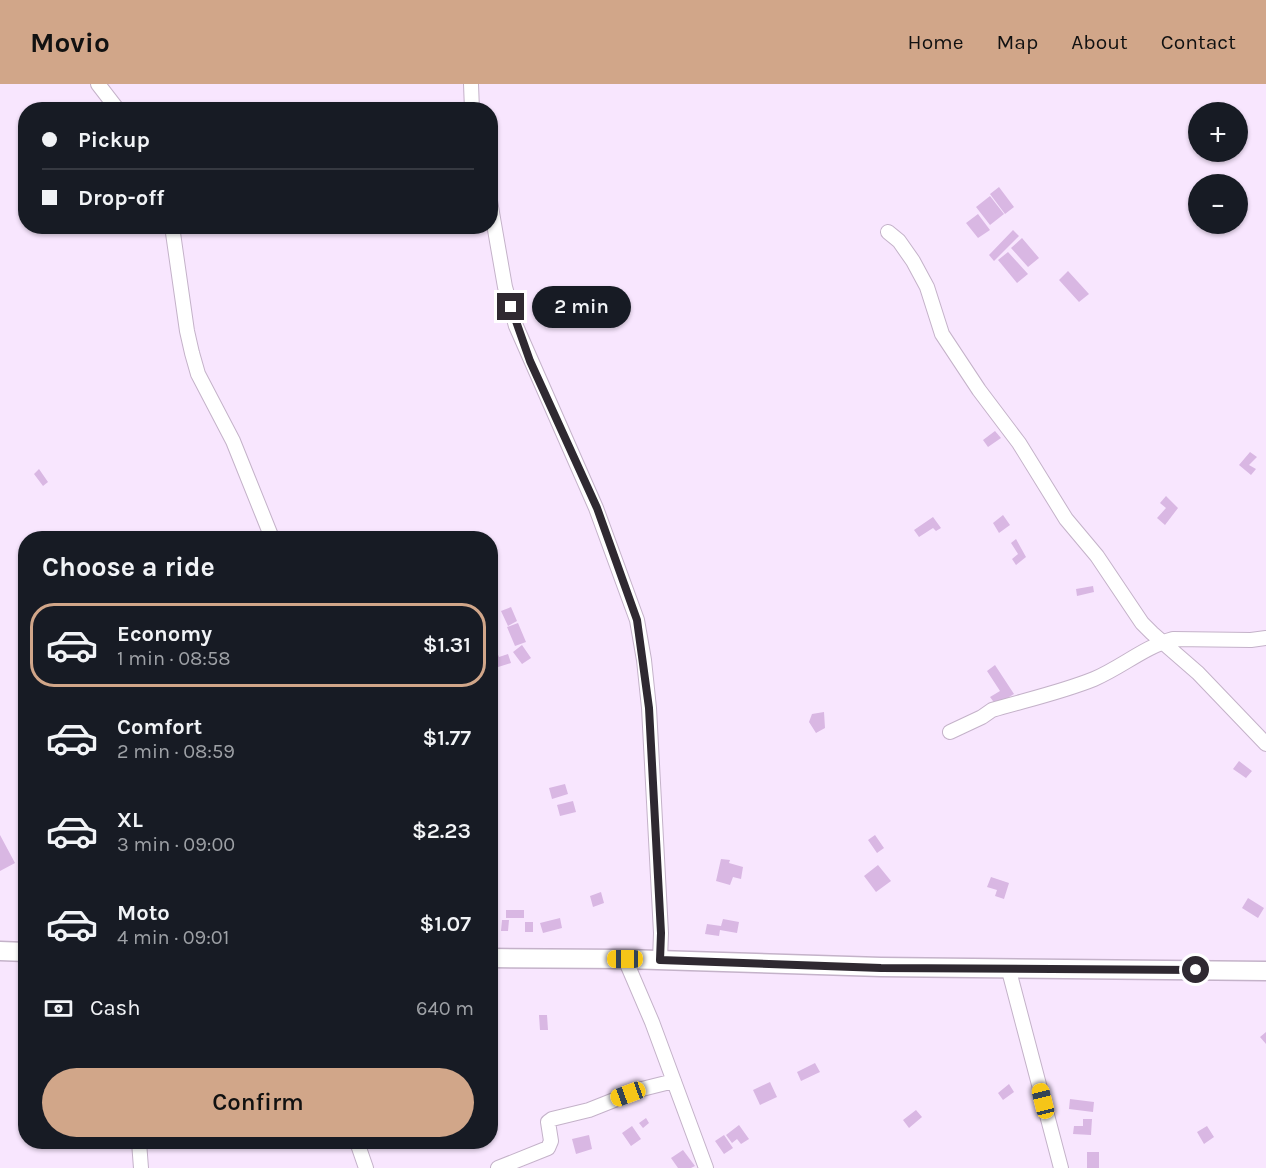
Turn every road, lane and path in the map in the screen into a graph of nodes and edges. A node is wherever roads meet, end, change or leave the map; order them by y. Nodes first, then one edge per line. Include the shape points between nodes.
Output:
1 (98, 84) edge
2 (471, 84) edge
3 (112, 102) edge
4 (472, 102) edge
5 (888, 232) dead end
6 (173, 234) edge
7 (496, 234) edge
8 (269, 531) edge
9 (1266, 638) edge
10 (1162, 642) junction
11 (950, 732) dead end
12 (1266, 744) edge
13 (0, 951) edge
14 (18, 952) edge
15 (498, 958) edge
16 (625, 959) junction
17 (660, 960) junction
18 (1008, 967) junction
19 (1266, 971) edge
20 (674, 1081) junction
21 (140, 1149) edge
22 (359, 1149) edge
23 (141, 1168) edge
24 (366, 1168) edge
25 (498, 1168) edge
26 (706, 1168) edge
27 (1061, 1168) edge

1 - 3 street
2 - 4 street
5 - 10 street via 913,261 927,287 942,334 979,390 1019,443 1066,519 1097,556 1142,623
6 - 8 street via 187,331 198,374 233,441
7 - 17 street via 516,326 597,508 637,620 649,708
9 - 10 street
10 - 11 street via 1094,679 992,710
10 - 12 street via 1198,673
13 - 14 main road
15 - 16 main road
16 - 17 main road
16 - 20 street
17 - 18 main road via 881,968
18 - 19 main road
18 - 27 street
20 - 25 street via 552,1119 548,1122 548,1148
20 - 26 street
21 - 23 street
22 - 24 street

